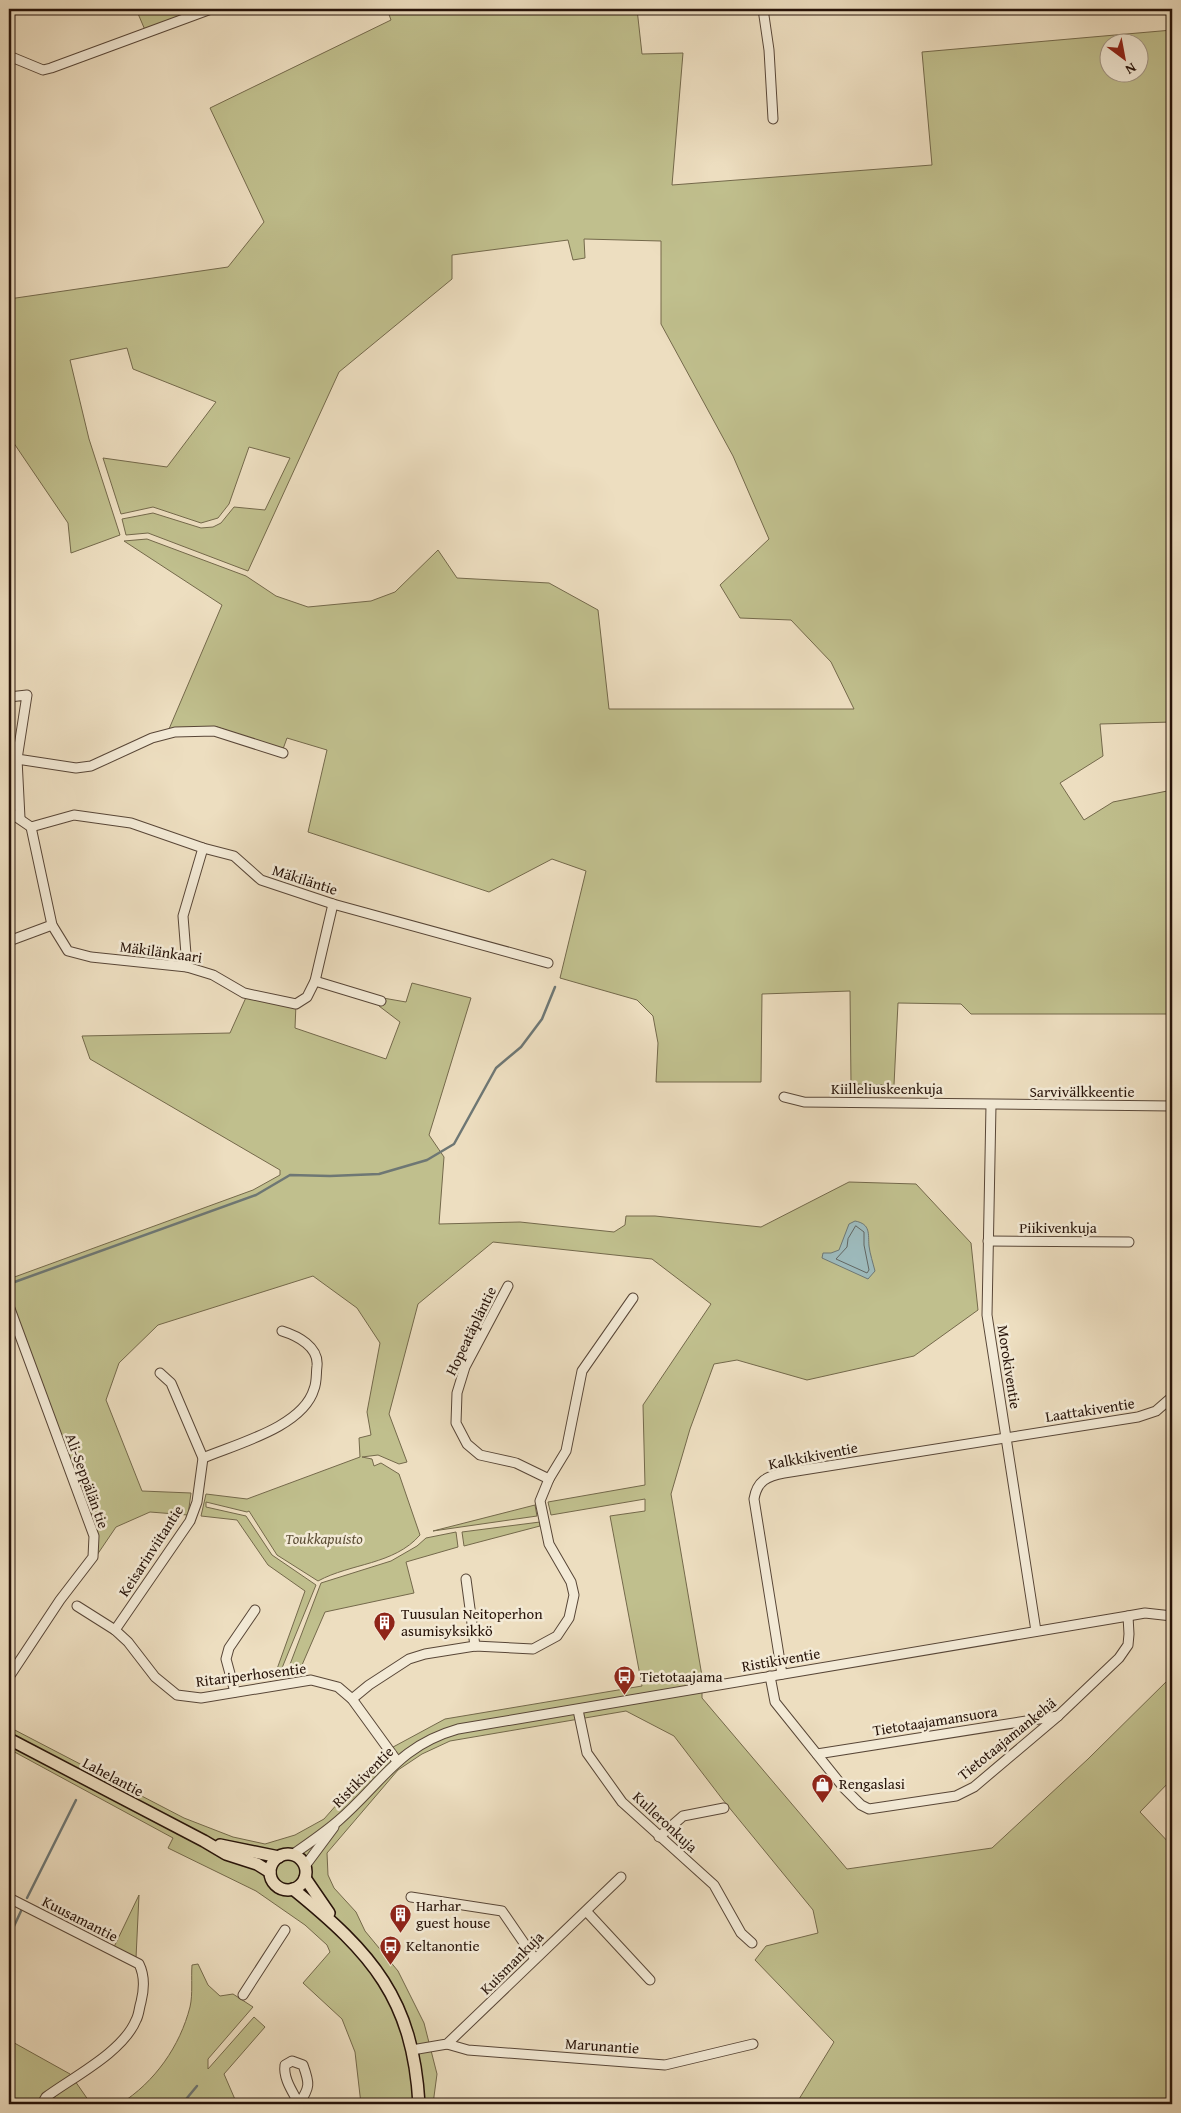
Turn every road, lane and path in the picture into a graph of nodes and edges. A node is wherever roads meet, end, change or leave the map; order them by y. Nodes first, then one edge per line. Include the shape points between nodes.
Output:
1 (211, 9) edge
2 (763, 9) edge
3 (9, 56) edge
4 (773, 119) dead end
5 (9, 697) edge
6 (282, 752) dead end
7 (17, 760) junction
8 (9, 812) edge
9 (20, 818) junction
10 (32, 827) junction
11 (203, 848) junction
12 (333, 904) junction
13 (52, 925) junction
14 (9, 941) edge
15 (548, 963) dead end
16 (187, 967) junction
17 (315, 981) junction
18 (381, 1001) dead end
19 (784, 1097) dead end
20 (991, 1105) junction
21 (1172, 1106) edge
22 (988, 1241) junction
23 (1129, 1242) dead end
24 (508, 1286) dead end
25 (633, 1298) dead end
26 (9, 1306) edge
27 (282, 1332) dead end
28 (160, 1373) dead end
29 (1172, 1397) edge
30 (1006, 1438) junction
31 (203, 1458) junction
32 (549, 1479) junction
33 (466, 1579) dead end
34 (78, 1606) dead end
35 (255, 1610) dead end
36 (1128, 1616) junction
37 (1172, 1616) edge
38 (115, 1630) junction
39 (1036, 1631) junction
40 (476, 1646) junction
41 (782, 1674) junction
42 (770, 1676) junction
43 (9, 1677) edge
44 (235, 1692) junction
45 (352, 1699) junction
46 (578, 1710) junction
47 (1058, 1716) junction
48 (9, 1739) edge
49 (818, 1754) junction
50 (396, 1761) junction
51 (724, 1808) dead end
52 (338, 1821) junction
53 (659, 1837) junction
54 (204, 1841) junction
55 (292, 1855) junction
56 (279, 1857) junction
57 (270, 1872) junction
58 (305, 1872) junction
59 (621, 1877) dead end
60 (293, 1889) junction
61 (411, 1897) dead end
62 (9, 1898) edge
63 (587, 1912) junction
64 (285, 1930) dead end
65 (342, 1931) junction
66 (752, 1943) dead end
67 (535, 1959) junction
68 (650, 1980) dead end
69 (243, 1995) dead end
70 (447, 2044) junction
71 (753, 2044) dead end
72 (412, 2050) junction
73 (42, 2104) edge
74 (419, 2104) edge

1 - 3 street via 44,70
2 - 4 street
5 - 7 street via 27,695
6 - 7 street via 214,731 175,732 152,738 91,766 76,768
7 - 9 street
8 - 9 street
9 - 10 street
10 - 11 street, Mäkiläntie via 74,815 131,823
10 - 13 street, Mäkilänkaari
11 - 12 street, Mäkiläntie via 234,856 261,880
11 - 16 street via 183,916
12 - 15 street, Mäkiläntie
12 - 17 street, Mäkilänkaari
13 - 14 street
13 - 16 street, Mäkilänkaari via 68,951 91,957
16 - 17 street, Mäkilänkaari via 213,975 244,992 296,1004 307,997
17 - 18 street
19 - 20 street, Kiilleliuskeenkuja via 804,1102 971,1102
20 - 21 street, Sarvivälkkeentie
20 - 22 street, Morokiventie
22 - 23 street, Piikivenkuja
22 - 30 street, Morokiventie via 987,1315
24 - 32 street, Hopeatäpläntie via 465,1367 457,1393 456,1423 467,1444 480,1455 516,1463
25 - 32 street via 582,1371 566,1451
26 - 43 street, Ali-Seppälän tie via 94,1536 92,1557
27 - 31 street via 292,1334 315,1350 318,1357 315,1388 309,1400 281,1426
28 - 31 street via 171,1383
29 - 30 street, Laattakiventie via 1147,1415
30 - 39 street, Morokiventie
30 - 41 street, Kalkkikiventie via 772,1475 761,1481 754,1499
31 - 38 street, Keisarinviitantie via 197,1502 190,1521
32 - 40 street via 540,1501 549,1544 571,1582 574,1595 569,1618 557,1636 533,1649
33 - 40 street
34 - 38 street, Ritariperhosentie
35 - 44 street via 229,1648 226,1659
36 - 37 street, Ristikiventie via 1145,1613
36 - 39 street, Ristikiventie
36 - 47 street, Tietotaajamankehä via 1128,1645 1120,1658
38 - 44 street, Ritariperhosentie via 155,1677 177,1695 201,1698
39 - 41 street, Ristikiventie
40 - 45 street via 425,1654 409,1660
41 - 42 street, Ristikiventie
42 - 46 street, Ristikiventie
42 - 49 street, Tietotaajamankehä via 775,1702
44 - 45 street, Ritariperhosentie via 311,1680 338,1687
45 - 50 street, Ritariperhosentie
46 - 50 street, Ristikiventie via 439,1734
46 - 53 street, Kulleronkuja via 587,1753 622,1802
47 - 49 street, Tietotaajamansuora
47 - 49 street, Tietotaajamankehä via 974,1787 956,1796 869,1809 844,1788
48 - 54 main road, Lahelantie
50 - 52 street, Ristikiventie
51 - 53 street via 683,1816
52 - 55 street, Ristikiventie
52 - 58 street, Ristikiventie
53 - 66 street, Kulleronkuja via 714,1886 741,1933
54 - 56 main road, Lahelantie
54 - 57 main road, Lahelantie
55 - 56 main road
55 - 58 main road via 300,1858
56 - 57 main road via 272,1863
57 - 60 main road via 277,1886
58 - 60 main road via 300,1885
58 - 65 main road via 313,1892
59 - 63 street, Kuismankuja
60 - 65 main road
61 - 67 street via 502,1911
62 - 73 street, Kuusamantie via 139,1964 144,1990 136,2021 119,2044 46,2097
63 - 67 street, Kuismankuja
63 - 68 street
64 - 69 street
65 - 72 main road via 368,1958 391,1992
67 - 70 street, Kuismankuja
70 - 71 street, Marunantie via 468,2050 665,2065
70 - 72 street
72 - 74 main road

